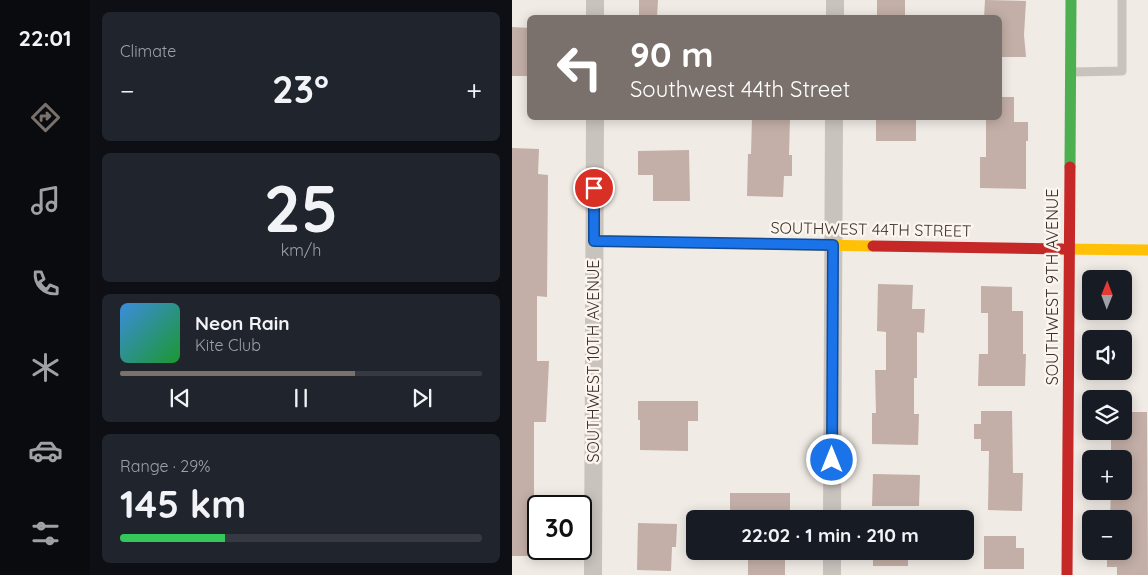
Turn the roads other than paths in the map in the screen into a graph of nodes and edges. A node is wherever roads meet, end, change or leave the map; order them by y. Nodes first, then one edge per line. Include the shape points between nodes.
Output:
1 (595, 0) edge
2 (835, 0) edge
3 (1071, 0) edge
4 (1122, 0) edge
5 (595, 15) edge
6 (835, 15) edge
7 (1070, 72) junction
8 (595, 120) edge
9 (834, 120) edge
10 (594, 241) junction
11 (833, 245) junction
12 (1068, 249) junction
13 (1148, 250) edge
14 (832, 510) edge
15 (832, 560) edge
16 (592, 575) edge
17 (832, 575) edge
18 (1067, 575) edge

1 - 5 street
2 - 6 street
3 - 7 street, SOUTHWEST 9TH AVENUE
4 - 7 lane via 1122,71
7 - 12 street, SOUTHWEST 9TH AVENUE
8 - 10 street, SOUTHWEST 10TH AVENUE
9 - 11 street
10 - 11 street, SOUTHWEST 44TH STREET
10 - 16 street, SOUTHWEST 10TH AVENUE
11 - 12 street, SOUTHWEST 44TH STREET
11 - 14 street
12 - 13 street, SOUTHWEST 44TH STREET
12 - 18 street, SOUTHWEST 9TH AVENUE
15 - 17 street

